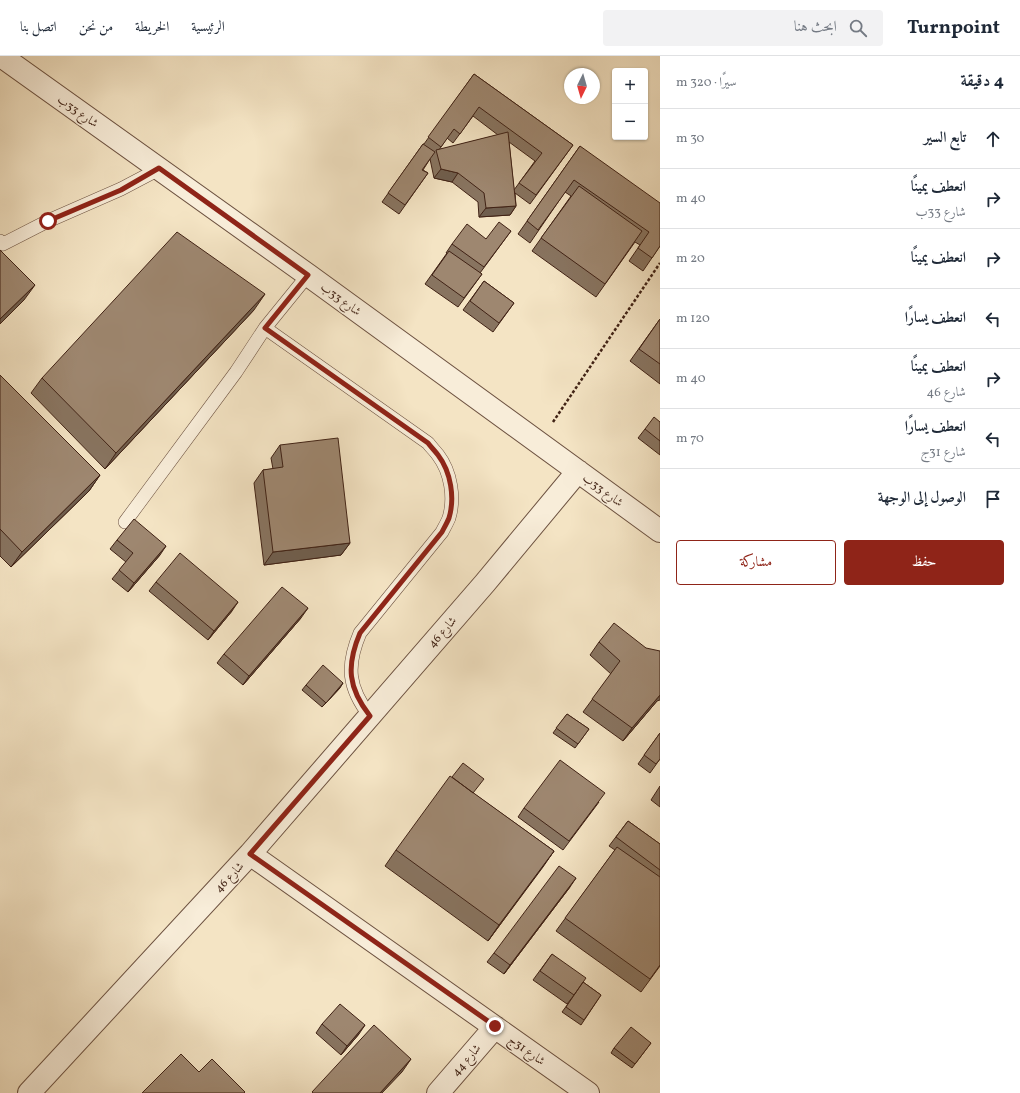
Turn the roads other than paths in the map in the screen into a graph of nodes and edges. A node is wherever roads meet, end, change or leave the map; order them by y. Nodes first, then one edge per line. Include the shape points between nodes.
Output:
1 (1, 56) edge
2 (159, 168) junction
3 (0, 241) edge
4 (308, 275) junction
5 (265, 328) junction
6 (578, 471) junction
7 (124, 522) dead end
8 (660, 531) edge
9 (370, 716) junction
10 (250, 854) junction
11 (495, 1026) junction
12 (28, 1093) edge
13 (438, 1093) edge
14 (588, 1093) edge

1 - 2 street, شارع 33ب
2 - 3 lane via 121,190 48,221 3,244
2 - 4 street, شارع 33ب
4 - 5 lane
4 - 6 street, شارع 33ب
5 - 7 lane via 236,372
5 - 9 lane via 428,443 439,455 451,485 449,518 442,532 360,633 354,646 351,676 354,690
6 - 8 street, شارع 33ب
6 - 9 street, شارع 46
9 - 10 street, شارع 46
10 - 11 street, شارع 31ج
10 - 12 street, شارع 46
11 - 13 street, شارع 44
11 - 14 street, شارع 31ج

